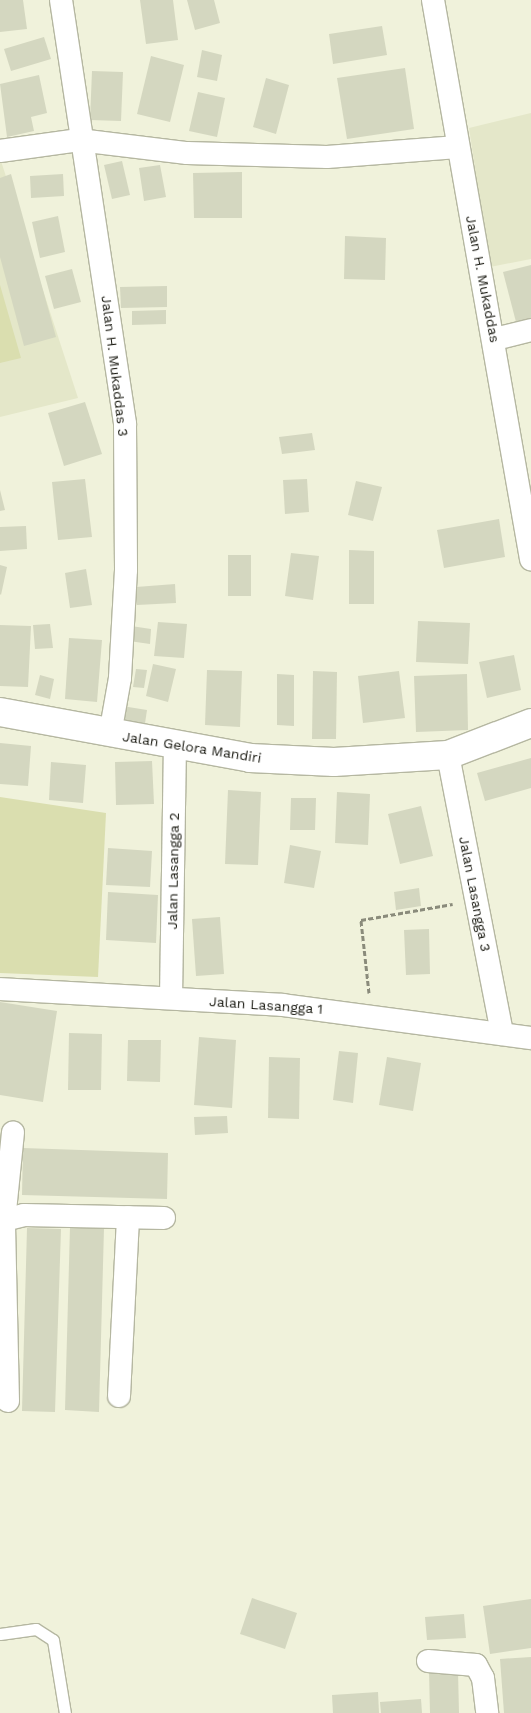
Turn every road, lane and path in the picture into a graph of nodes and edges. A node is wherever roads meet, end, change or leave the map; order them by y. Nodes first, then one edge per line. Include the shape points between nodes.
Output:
1 (61, 0) edge
2 (433, 0) edge
3 (79, 140) junction
4 (458, 147) junction
5 (0, 151) edge
6 (531, 330) edge
7 (494, 339) junction
8 (531, 559) edge
9 (0, 712) edge
10 (531, 723) edge
11 (110, 734) junction
12 (175, 745) junction
13 (448, 755) junction
14 (477, 900) junction
15 (0, 988) edge
16 (172, 998) junction
17 (371, 1014) junction
18 (502, 1034) junction
19 (531, 1038) edge
20 (13, 1132) dead end
21 (128, 1217) junction
22 (164, 1218) dead end
23 (2, 1221) edge
24 (119, 1396) dead end
25 (8, 1401) dead end
26 (0, 1634) edge
27 (428, 1661) dead end
28 (65, 1713) edge
29 (486, 1713) edge

1 - 3 street, Jalan H. Mukaddas 3
2 - 4 street, Jalan H. Mukaddas
3 - 4 street via 187,153 327,157
3 - 5 street
3 - 11 street, Jalan H. Mukaddas 3 via 125,424 126,570 120,678
4 - 7 street, Jalan H. Mukaddas
6 - 7 street
7 - 8 street, Jalan H. Mukaddas
9 - 11 street, Jalan Gelora Mandiri
10 - 13 street, Jalan Gelora Mandiri
11 - 12 street, Jalan Gelora Mandiri
12 - 13 street, Jalan Gelora Mandiri via 250,758 334,762
12 - 16 street, Jalan Lasangga 2
13 - 14 street, Jalan Lasangga 3
14 - 17 path via 361,920
14 - 18 street, Jalan Lasangga 3
15 - 16 street, Jalan Lasangga 1
16 - 17 street, Jalan Lasangga 1
17 - 18 street, Jalan Lasangga 1
18 - 19 street, Jalan Lasangga 1
20 - 23 street
21 - 22 street
21 - 23 street via 24,1215
21 - 24 street
23 - 25 street
26 - 28 lane via 36,1629 53,1640
27 - 29 street via 476,1665 483,1678

